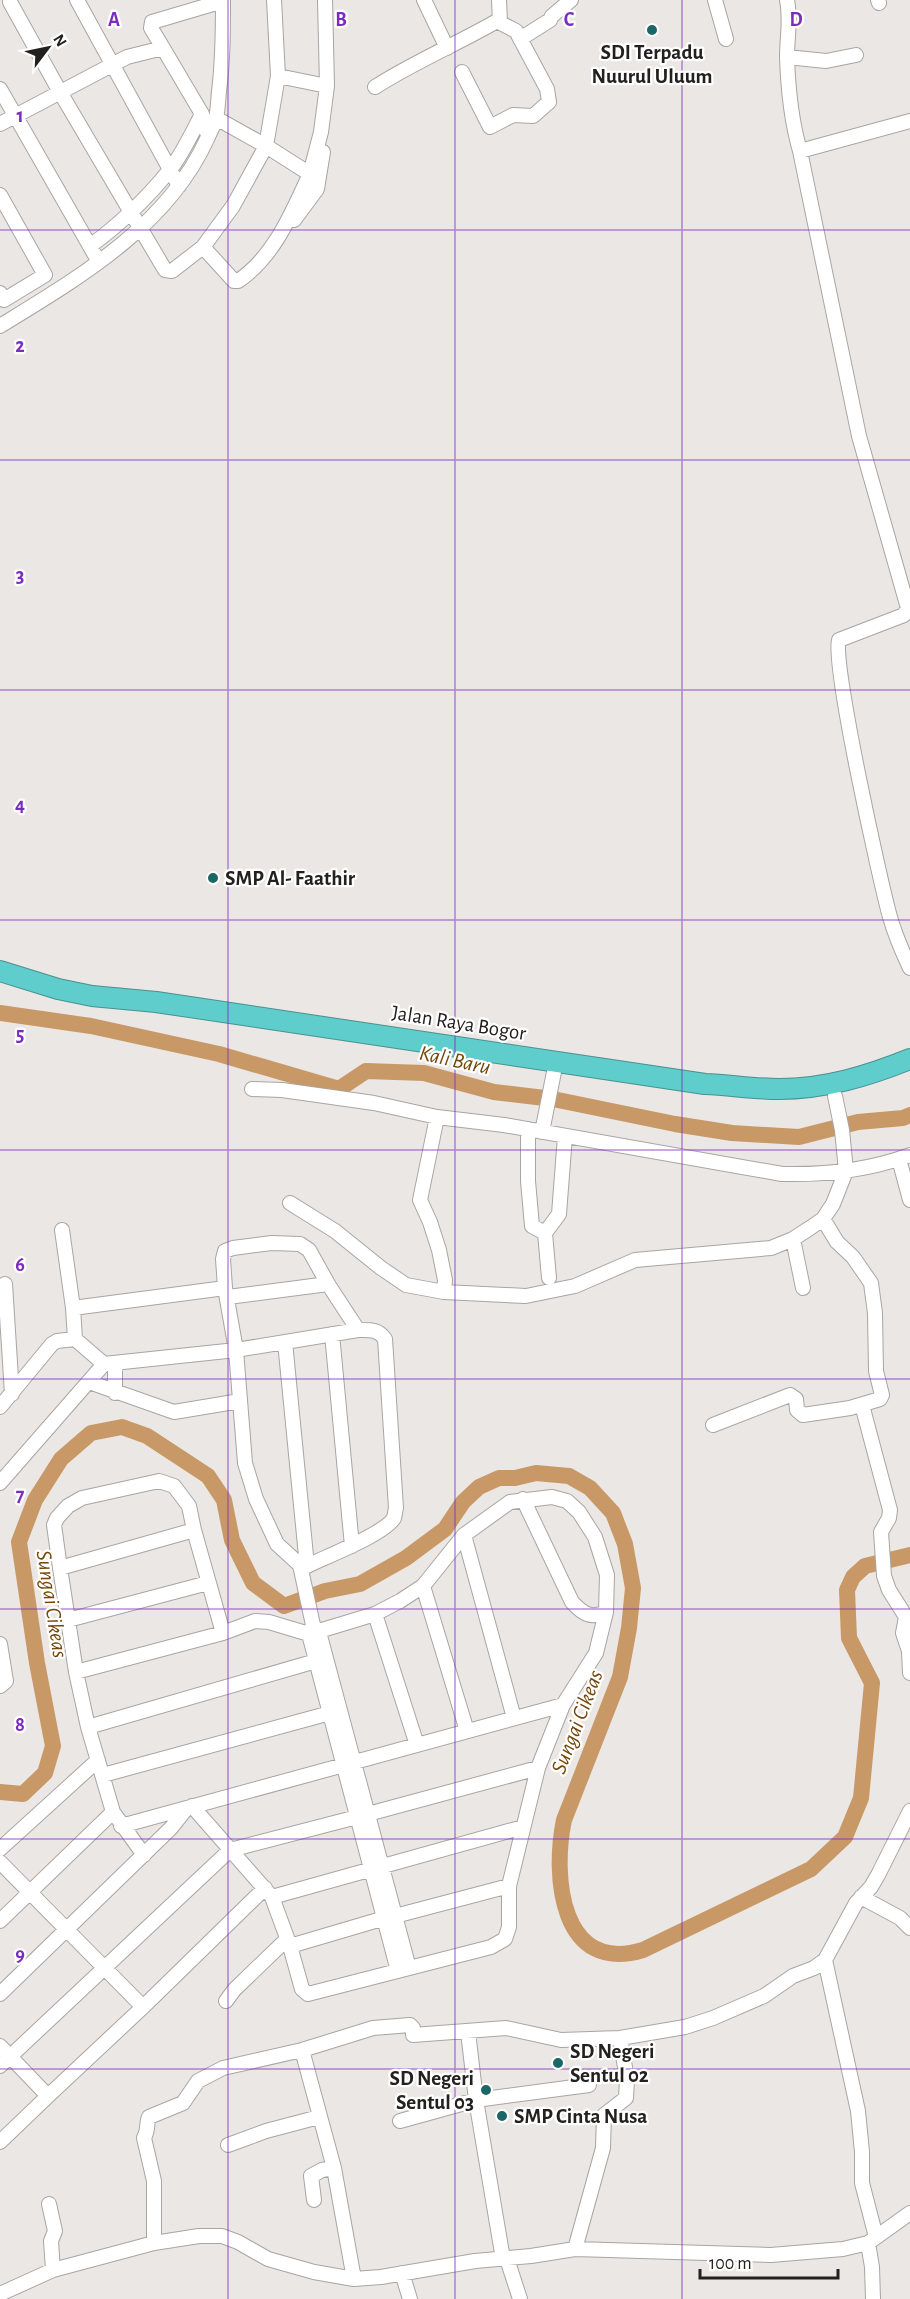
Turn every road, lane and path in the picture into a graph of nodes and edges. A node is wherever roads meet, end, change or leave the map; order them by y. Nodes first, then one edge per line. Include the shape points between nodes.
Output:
1 (77, 0) edge
2 (223, 0) edge
3 (274, 0) edge
4 (325, 0) edge
5 (442, 0) edge
6 (500, 0) edge
7 (571, 0) edge
8 (715, 0) edge
9 (787, 0) edge
10 (9, 2) edge
11 (426, 2) edge
12 (500, 22) junction
13 (520, 39) junction
14 (726, 39) dead end
15 (163, 48) junction
16 (447, 48) junction
17 (856, 55) dead end
18 (787, 57) junction
19 (112, 65) junction
20 (462, 72) dead end
21 (278, 76) junction
22 (327, 86) junction
23 (375, 87) dead end
24 (0, 89) edge
25 (60, 92) junction
26 (15, 116) junction
27 (209, 116) junction
28 (910, 121) edge
29 (0, 124) edge
30 (321, 132) junction
31 (266, 146) junction
32 (800, 151) junction
33 (170, 170) junction
34 (310, 174) junction
35 (179, 186) junction
36 (0, 195) edge
37 (131, 212) junction
38 (140, 229) junction
39 (282, 232) junction
40 (90, 246) junction
41 (203, 247) junction
42 (99, 262) junction
43 (0, 293) edge
44 (0, 326) edge
45 (910, 968) edge
46 (0, 971) edge
47 (0, 983) edge
48 (910, 1059) edge
49 (910, 1071) edge
50 (552, 1081) junction
51 (252, 1089) dead end
52 (835, 1096) junction
53 (437, 1117) junction
54 (535, 1130) junction
55 (565, 1136) junction
56 (905, 1157) edge
57 (846, 1171) junction
58 (910, 1200) edge
59 (290, 1203) dead end
60 (824, 1219) junction
61 (62, 1230) dead end
62 (545, 1233) junction
63 (794, 1239) junction
64 (549, 1278) dead end
65 (5, 1284) dead end
66 (328, 1284) junction
67 (803, 1288) dead end
68 (227, 1292) junction
69 (444, 1292) junction
70 (73, 1308) junction
71 (358, 1330) junction
72 (332, 1334) junction
73 (75, 1340) junction
74 (285, 1342) junction
75 (236, 1350) junction
76 (110, 1364) junction
77 (89, 1382) junction
78 (115, 1393) junction
79 (12, 1394) junction
80 (240, 1401) junction
81 (862, 1405) junction
82 (0, 1407) edge
83 (713, 1425) dead end
84 (0, 1483) edge
85 (523, 1499) junction
86 (194, 1530) junction
87 (464, 1536) junction
88 (352, 1546) junction
89 (60, 1568) junction
90 (303, 1569) junction
91 (208, 1582) junction
92 (423, 1586) junction
93 (606, 1612) junction
94 (375, 1614) junction
95 (68, 1620) junction
96 (314, 1630) junction
97 (223, 1633) junction
98 (0, 1644) edge
99 (316, 1661) junction
100 (76, 1672) junction
101 (910, 1673) edge
102 (0, 1686) edge
103 (564, 1705) junction
104 (330, 1713) junction
105 (514, 1718) junction
106 (88, 1726) junction
107 (467, 1731) junction
108 (417, 1745) junction
109 (98, 1760) junction
110 (349, 1765) junction
111 (538, 1768) junction
112 (103, 1775) junction
113 (189, 1807) junction
114 (910, 1811) edge
115 (113, 1812) junction
116 (363, 1816) junction
117 (121, 1826) junction
118 (523, 1827) junction
119 (0, 1849) edge
120 (230, 1850) junction
121 (144, 1855) junction
122 (0, 1862) edge
123 (376, 1868) junction
124 (509, 1886) junction
125 (30, 1891) junction
126 (269, 1892) junction
127 (861, 1897) junction
128 (390, 1917) junction
129 (0, 1921) edge
130 (910, 1928) edge
131 (67, 1929) junction
132 (289, 1942) junction
133 (825, 1960) junction
134 (105, 1968) junction
135 (404, 1969) junction
136 (0, 1994) edge
137 (226, 2001) dead end
138 (143, 2007) junction
139 (468, 2032) junction
140 (620, 2038) junction
141 (302, 2050) junction
142 (3, 2056) edge
143 (589, 2085) dead end
144 (48, 2096) junction
145 (476, 2100) junction
146 (319, 2117) junction
147 (400, 2121) dead end
148 (0, 2142) edge
149 (228, 2145) dead end
150 (334, 2168) junction
151 (314, 2200) dead end
152 (49, 2204) dead end
153 (910, 2213) edge
154 (872, 2240) junction
155 (154, 2243) junction
156 (575, 2249) junction
157 (505, 2259) junction
158 (53, 2270) junction
159 (402, 2273) junction
160 (354, 2279) junction
161 (0, 2294) edge
162 (410, 2299) edge
163 (520, 2299) edge
164 (873, 2299) edge

1 - 19 street
2 - 15 street via 152,22
2 - 27 street via 223,58
3 - 21 street
4 - 22 street
5 - 11 street
6 - 12 street
7 - 13 street via 550,20
8 - 14 street
9 - 18 street
10 - 25 street
11 - 16 street
12 - 13 street via 516,31
12 - 16 street
13 - 20 street via 550,95 549,102 533,116 513,115 490,127
15 - 19 street via 138,53
15 - 27 street
16 - 23 street
17 - 18 street via 826,61
18 - 32 street
19 - 25 street
19 - 33 street
21 - 22 street
21 - 31 street
22 - 30 street
24 - 26 street
25 - 26 street
25 - 37 street
26 - 29 street
26 - 40 street
27 - 31 street
27 - 33 street
27 - 35 street via 208,136
28 - 32 street
30 - 34 street
30 - 39 street via 323,158 317,189
31 - 34 street
31 - 41 street via 233,206
32 - 45 street via 859,436 908,608 904,615 839,640 837,646 859,778 889,914
33 - 35 street
33 - 37 street
34 - 39 street
35 - 38 street
36 - 43 street via 45,275 4,300
37 - 38 street
37 - 40 street
38 - 41 street via 168,271
38 - 42 street
39 - 41 street via 256,267 236,282
40 - 42 street
42 - 44 street
46 - 48 highway, Jalan Raya Bogor via 92,996 705,1084 808,1087 839,1083
47 - 50 highway, Jalan Raya Bogor via 95,1008 171,1016
49 - 52 highway, Jalan Raya Bogor
50 - 52 highway, Jalan Raya Bogor via 780,1100
50 - 54 street
51 - 53 street via 374,1103
52 - 57 street
53 - 54 street
53 - 69 street via 420,1200 439,1250
54 - 55 street
54 - 62 street via 529,1208 532,1226
55 - 57 street via 782,1174
55 - 62 street via 559,1214
56 - 57 street
56 - 58 street
57 - 60 street
59 - 69 street via 335,1231 399,1281 423,1290
60 - 63 street
60 - 81 street via 837,1242 871,1282 876,1371 882,1395
61 - 70 street
62 - 64 street
63 - 67 street
63 - 69 street via 771,1248 635,1260 575,1286 526,1296
65 - 79 street
66 - 68 street
66 - 68 street via 309,1250 300,1244 272,1244 225,1251
66 - 71 street
68 - 70 street
68 - 75 street
70 - 73 street
71 - 72 street
71 - 88 street via 374,1330 385,1339 396,1508 386,1526
72 - 74 street
72 - 88 street
73 - 76 street
73 - 79 street via 52,1344
74 - 75 street
74 - 90 street
75 - 76 street
75 - 80 street
76 - 77 street
76 - 78 street
77 - 78 street
77 - 84 street
78 - 80 street via 174,1412
79 - 82 street
80 - 90 street via 245,1463 256,1499 277,1544
81 - 83 street via 803,1415 790,1395
81 - 101 street via 890,1510 890,1518 881,1532 884,1576 906,1617 903,1633
85 - 87 street via 510,1502
85 - 93 street via 572,1602 591,1616
85 - 93 street via 552,1497 567,1501 589,1525 607,1575
86 - 89 street
86 - 89 street via 186,1500 165,1482 82,1498 68,1506 54,1525
86 - 91 street
87 - 92 street
87 - 105 street
88 - 90 street
89 - 95 street
90 - 96 street
91 - 95 street
91 - 97 street
92 - 94 street
92 - 107 street
93 - 103 street via 596,1653
94 - 96 street
94 - 108 street
95 - 100 street
96 - 97 street via 262,1621
96 - 99 street
96 - 110 street
97 - 100 street
98 - 102 street via 6,1681
99 - 104 street
99 - 106 street
100 - 106 street
103 - 105 street
103 - 111 street
104 - 110 street
104 - 112 street
105 - 107 street
106 - 109 street
107 - 108 street
108 - 110 street
109 - 112 street
109 - 119 street
110 - 113 street
110 - 116 street
111 - 116 street
111 - 118 street
112 - 115 street
113 - 117 street
113 - 120 street
113 - 121 street
114 - 127 street via 878,1875
115 - 117 street
115 - 125 street
116 - 120 street
116 - 123 street
117 - 121 street
118 - 123 street
118 - 124 street
120 - 126 street
120 - 134 street
121 - 131 street
122 - 125 street
123 - 126 street
123 - 128 street
124 - 128 street
124 - 135 street via 509,1927 502,1941
125 - 129 street
125 - 131 street
126 - 132 street
126 - 138 street
127 - 130 street via 900,1918
127 - 133 street
128 - 132 street
128 - 135 street
131 - 134 street
131 - 136 street
132 - 135 street via 302,1989 308,1994
132 - 137 street
133 - 140 street via 764,1996 713,2018
133 - 154 street via 858,2111 862,2183
134 - 138 street
134 - 142 street
138 - 144 street
139 - 140 street via 506,2028 561,2040
139 - 141 street via 413,2035 410,2025 373,2028
139 - 145 street
140 - 156 street via 626,2098 604,2115 603,2148
141 - 146 street
141 - 155 street via 223,2068 198,2081 183,2103 149,2117 144,2138 154,2181
142 - 144 street
143 - 145 street
144 - 148 street
145 - 147 street
145 - 157 street
146 - 149 street
146 - 150 street
150 - 151 street via 311,2176
150 - 160 street
152 - 158 street via 55,2230 51,2241
153 - 154 street
154 - 156 street via 843,2249 771,2255
154 - 164 street
155 - 158 street
155 - 160 street via 222,2236 268,2259
156 - 157 street
157 - 159 street via 475,2260
157 - 163 street
158 - 161 street
159 - 160 street
159 - 162 street

